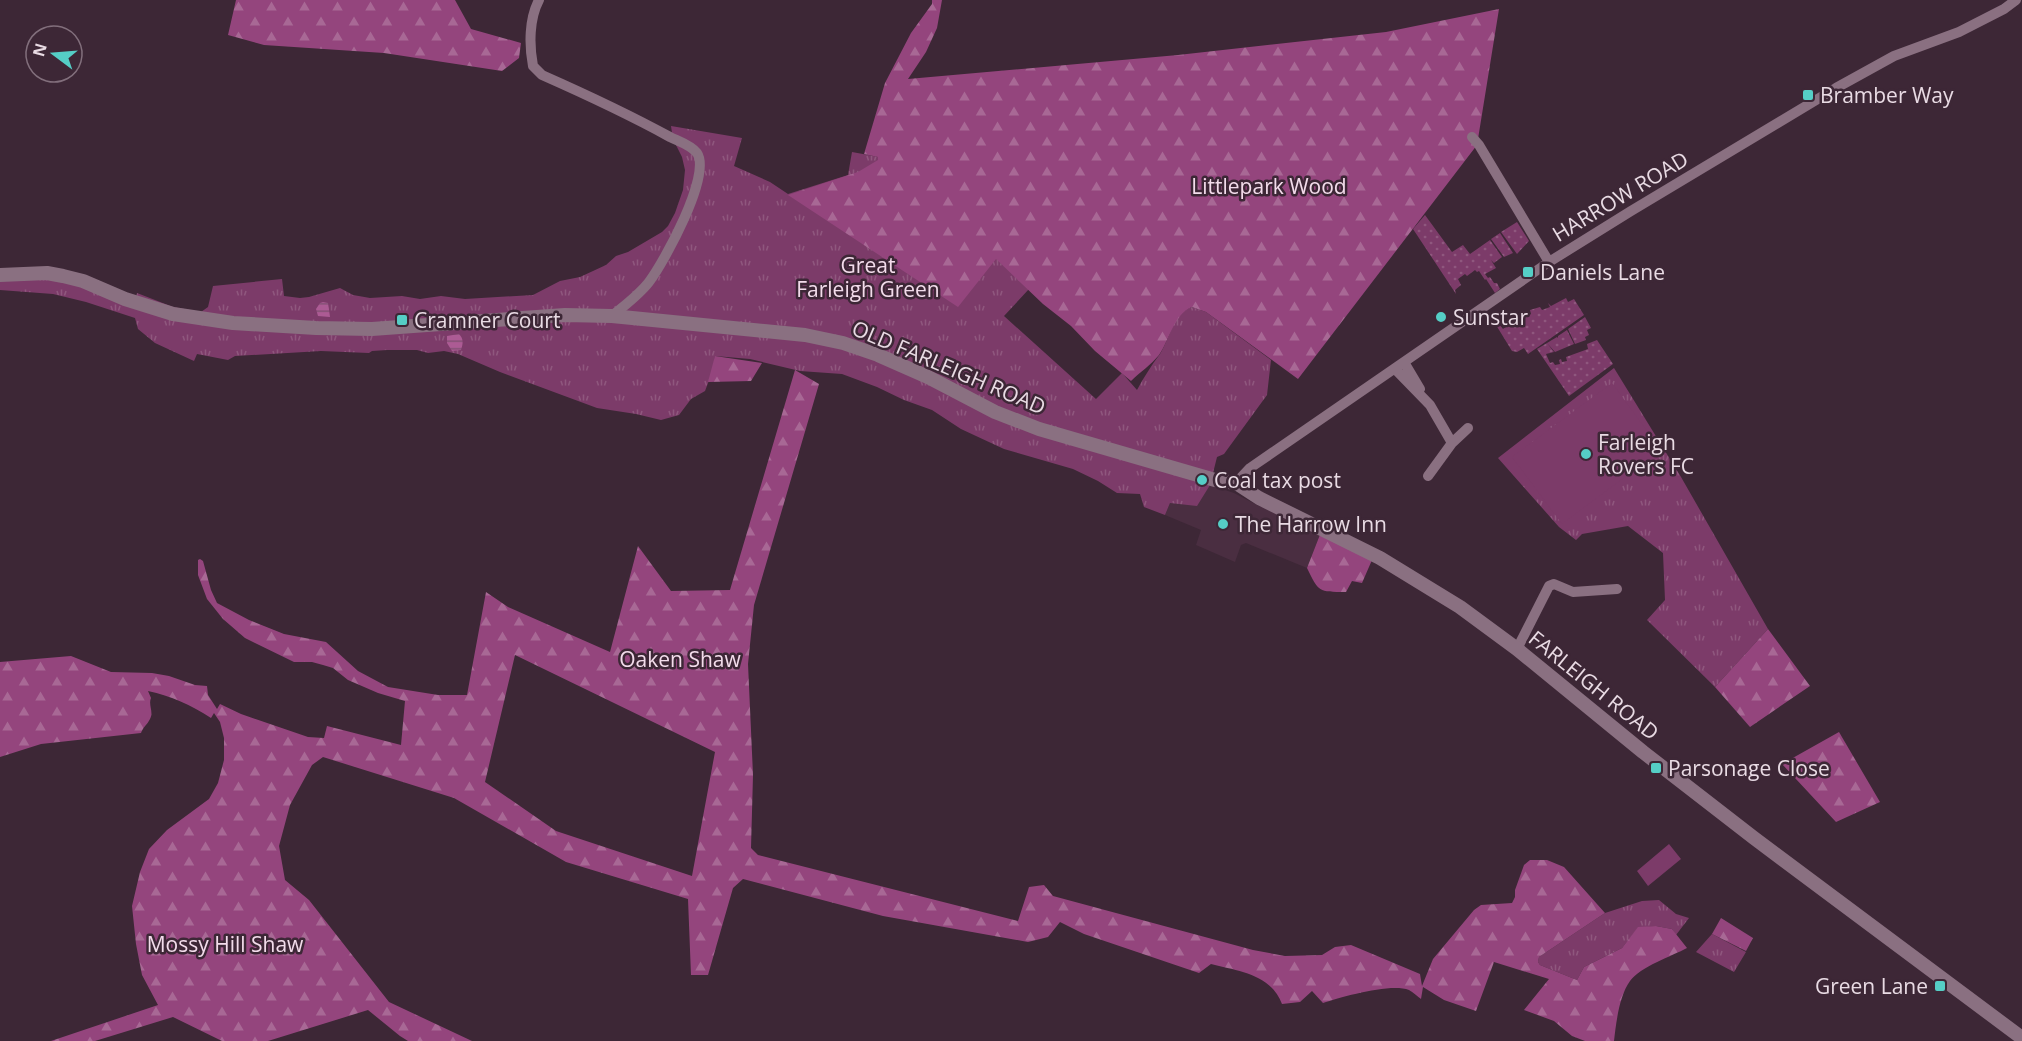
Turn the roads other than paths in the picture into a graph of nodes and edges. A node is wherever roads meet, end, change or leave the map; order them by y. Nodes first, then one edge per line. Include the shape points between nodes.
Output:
1 (539, 0) edge
2 (2016, 0) edge
3 (1472, 137) dead end
4 (1549, 262) junction
5 (0, 275) edge
6 (632, 300) junction
7 (612, 316) junction
8 (642, 318) junction
9 (1400, 366) junction
10 (1468, 428) dead end
11 (1452, 443) junction
12 (1428, 476) dead end
13 (1236, 483) junction
14 (1617, 588) dead end
15 (1516, 650) junction
16 (2022, 1038) edge

1 - 6 street via 531,29 533,66 542,75 689,146 700,161 687,214 662,264
2 - 4 street, HARROW ROAD via 1959,32 1894,56 1836,88
3 - 4 street
4 - 9 street, HARROW ROAD
5 - 7 street, OLD FARLEIGH ROAD via 46,273 83,280 173,314 232,323 372,329 565,315
6 - 7 street
6 - 8 street
7 - 8 street, OLD FARLEIGH ROAD
8 - 13 street, OLD FARLEIGH ROAD via 805,334 843,343 928,377 995,412 1039,429
9 - 11 street via 1430,405
9 - 13 street, HARROW ROAD via 1250,468
10 - 11 street
11 - 12 street
13 - 15 street, FARLEIGH ROAD via 1406,573 1460,607
14 - 15 street via 1573,592 1554,584 1549,586
15 - 16 street, FARLEIGH ROAD via 1739,826

